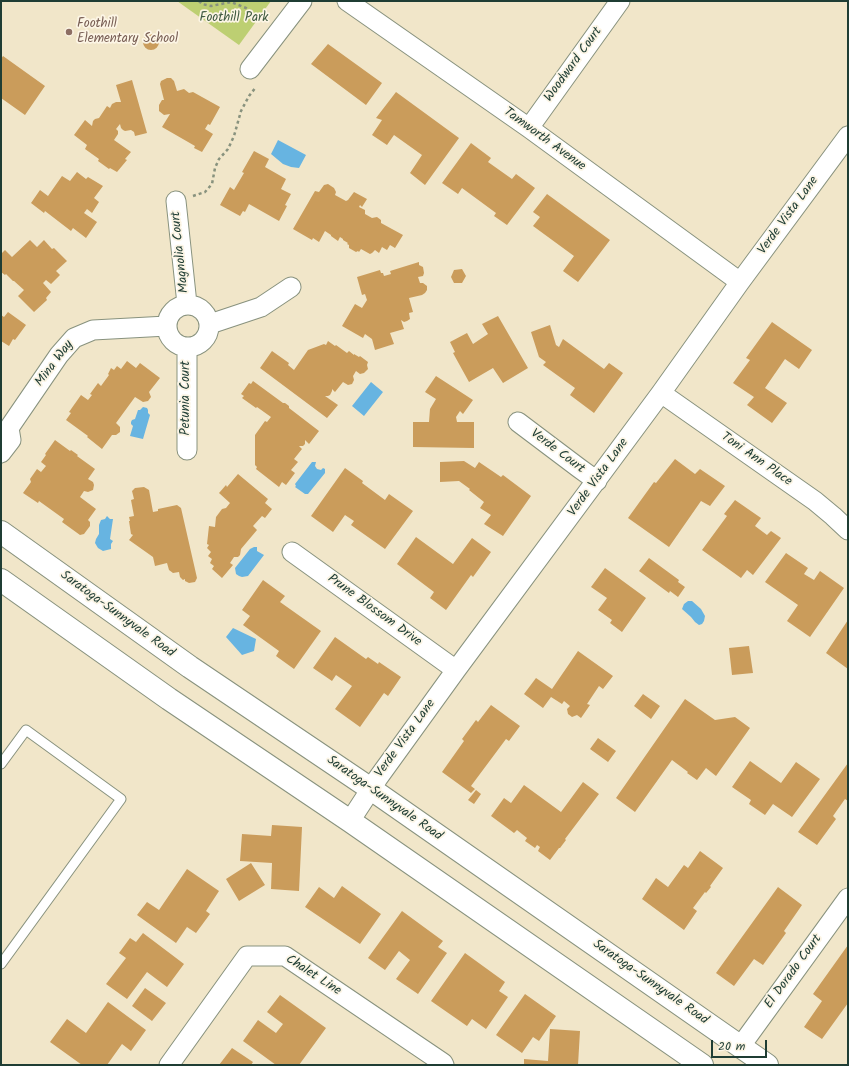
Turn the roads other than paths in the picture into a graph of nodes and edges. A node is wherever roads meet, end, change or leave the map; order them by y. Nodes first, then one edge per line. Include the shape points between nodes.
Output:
1 (302, 1) edge
2 (347, 1) edge
3 (620, 1) edge
4 (250, 69) road end
5 (529, 128) junction
6 (848, 136) edge
7 (176, 201) road end
8 (740, 282) junction
9 (291, 287) dead end
10 (187, 304) junction
11 (210, 324) junction
12 (167, 326) junction
13 (187, 347) junction
14 (661, 393) junction
15 (518, 422) dead end
16 (5, 429) edge
17 (187, 450) dead end
18 (1, 453) edge
19 (597, 481) junction
20 (848, 530) edge
21 (1, 532) edge
22 (292, 552) dead end
23 (1, 580) edge
24 (456, 670) junction
25 (1, 764) edge
26 (371, 789) junction
27 (350, 821) junction
28 (848, 898) edge
29 (1, 964) edge
30 (740, 1047) junction
31 (169, 1065) edge
32 (444, 1065) edge
33 (702, 1065) edge
34 (767, 1065) edge

1 - 4 street
2 - 5 street, Tamworth Avenue
3 - 5 street, Woodward Court
5 - 8 street, Tamworth Avenue
6 - 8 street, Verde Vista Lane
7 - 10 street, Magnolia Court
8 - 14 street, Verde Vista Lane
9 - 11 street via 261,307
10 - 11 street via 198,306 207,314
10 - 12 street via 178,306 171,313
11 - 13 street via 209,332 201,343
12 - 13 street via 170,338
12 - 16 street, Mina Way via 93,330 74,338
13 - 17 street, Petunia Court
14 - 19 street, Verde Vista Lane
14 - 20 street, Toni Ann Place via 815,501
15 - 19 street, Verde Court
16 - 18 street, Mina Way via 11,440
19 - 24 street, Verde Vista Lane
21 - 26 main road, Saratoga-Sunnyvale Road via 190,668
22 - 24 street, Prune Blossom Drive
23 - 27 main road via 169,699
24 - 26 street, Verde Vista Lane
25 - 29 lane via 26,730 121,799
26 - 27 street, Verde Vista Lane
26 - 30 main road, Saratoga-Sunnyvale Road
27 - 33 main road
28 - 30 street, El Dorado Court
30 - 34 main road, Saratoga-Sunnyvale Road
31 - 32 street, Chalet Line via 247,956 285,956

